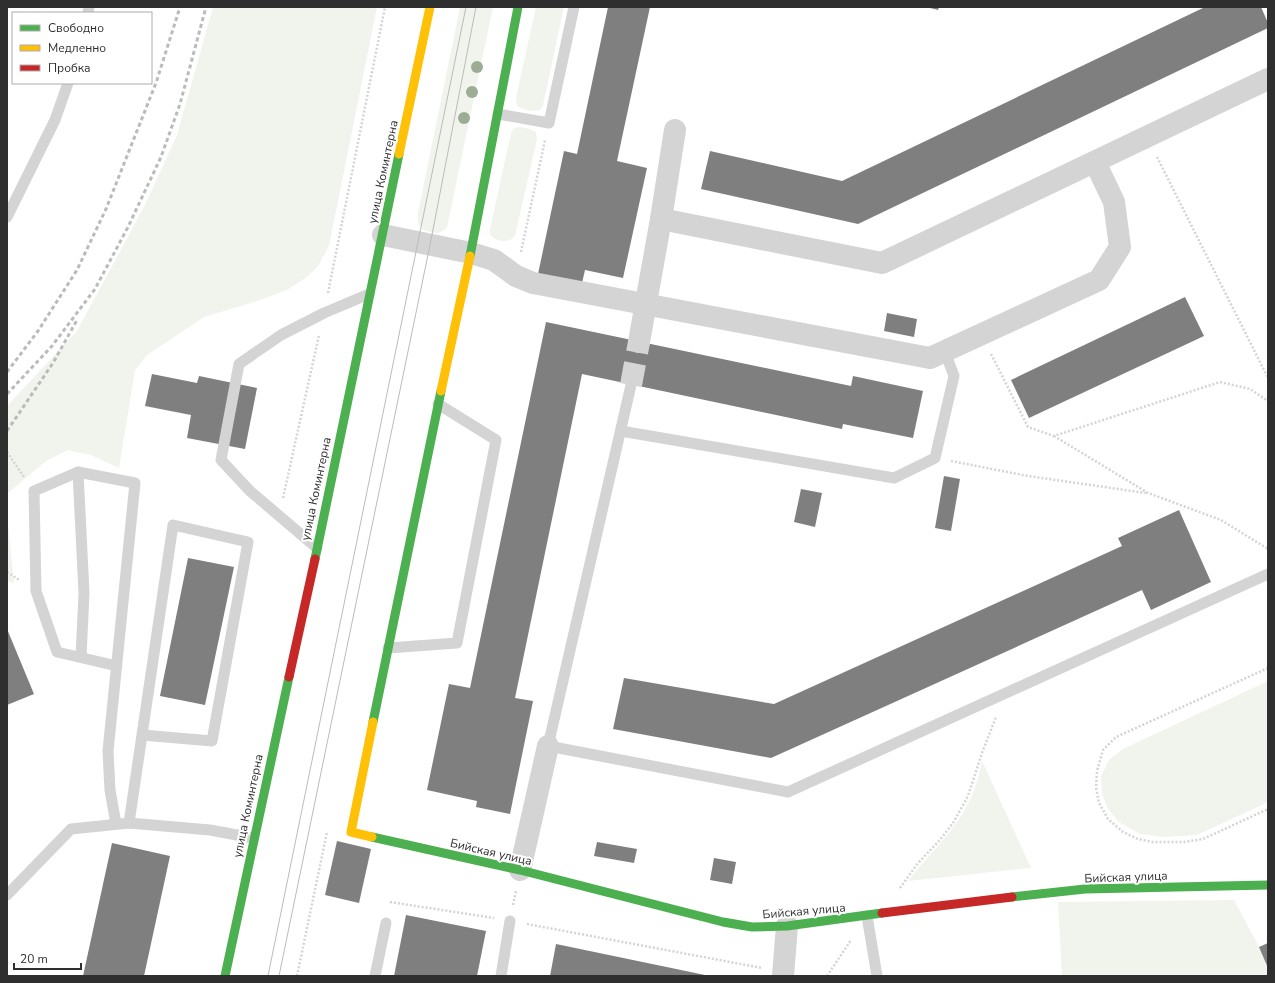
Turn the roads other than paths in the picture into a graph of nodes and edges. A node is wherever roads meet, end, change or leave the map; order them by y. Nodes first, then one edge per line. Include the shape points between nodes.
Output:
1 (430, 7) edge
2 (518, 7) edge
3 (574, 7) edge
4 (1268, 79) edge
5 (68, 84) edge
6 (498, 114) junction
7 (675, 130) dead end
8 (1095, 162) junction
9 (7, 217) edge
10 (661, 219) junction
11 (383, 235) junction
12 (471, 253) junction
13 (369, 294) junction
14 (645, 304) junction
15 (639, 342) tunnel mouth
16 (945, 352) junction
17 (631, 385) tunnel mouth
18 (438, 404) junction
19 (621, 431) junction
20 (78, 472) junction
21 (316, 548) junction
22 (1268, 574) edge
23 (388, 648) junction
24 (81, 657) junction
25 (117, 666) junction
26 (142, 735) junction
27 (548, 746) junction
28 (128, 823) junction
29 (116, 824) junction
30 (253, 838) junction
31 (520, 870) junction
32 (1268, 885) edge
33 (7, 895) edge
34 (867, 916) junction
35 (510, 920) road end
36 (386, 923) dead end
37 (787, 926) junction
38 (784, 974) edge
39 (225, 976) edge
40 (375, 976) edge
41 (502, 976) edge
42 (877, 976) edge

1 - 11 street, улица Коминтерна
2 - 6 street
3 - 6 lane via 549,123
4 - 8 street
5 - 9 lane via 55,120
6 - 12 street
7 - 10 street
8 - 10 street via 882,263
8 - 16 street via 1114,202 1120,247 1099,280
10 - 14 street
11 - 12 street
11 - 13 street, улица Коминтерна
12 - 14 street via 494,260 516,276 533,283
12 - 18 street
13 - 21 street, улица Коминтерна
13 - 21 lane via 281,335 238,364 221,460 250,491
14 - 15 street
14 - 16 street via 930,358
16 - 19 lane via 954,376 935,458 894,478
17 - 19 lane
18 - 23 street
18 - 23 lane via 496,440 457,643
19 - 27 lane
20 - 24 lane via 84,593
20 - 24 lane via 34,491 36,591 57,652
20 - 25 lane via 134,483
21 - 30 street, улица Коминтерна
22 - 27 lane via 788,792
23 - 31 street, Бийская улица via 351,832
24 - 25 lane
25 - 29 lane via 108,751 110,790
26 - 26 lane via 212,741 248,542 173,525
26 - 28 lane
27 - 31 street
28 - 29 lane
28 - 30 lane via 210,830
29 - 33 lane via 71,829
30 - 39 street, улица Коминтерна
31 - 37 street, Бийская улица via 723,922 752,927
32 - 34 street, Бийская улица via 1085,889
34 - 37 street, Бийская улица
34 - 42 lane
35 - 41 lane
36 - 40 lane
37 - 38 street

